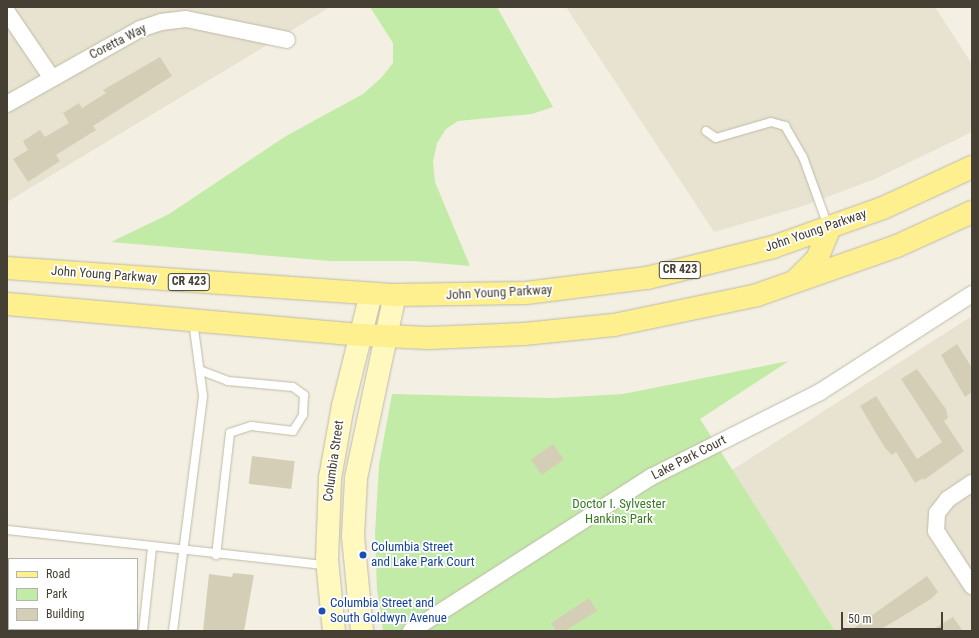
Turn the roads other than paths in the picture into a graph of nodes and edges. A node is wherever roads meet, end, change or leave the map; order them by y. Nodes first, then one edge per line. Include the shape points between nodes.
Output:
1 (7, 12) edge
2 (287, 40) dead end
3 (51, 77) junction
4 (7, 104) edge
5 (706, 131) dead end
6 (972, 167) edge
7 (972, 212) edge
8 (829, 229) junction
9 (7, 268) edge
10 (792, 284) junction
11 (371, 294) junction
12 (972, 294) edge
13 (395, 295) junction
14 (7, 304) edge
15 (192, 319) junction
16 (363, 335) junction
17 (389, 336) junction
18 (202, 371) junction
19 (972, 484) edge
20 (7, 530) edge
21 (152, 548) junction
22 (184, 552) junction
23 (216, 555) junction
24 (327, 565) junction
25 (972, 586) edge
26 (143, 631) edge
27 (173, 631) edge
28 (334, 631) edge
29 (362, 631) edge
30 (411, 631) edge

1 - 3 street
2 - 3 street, Coretta Way via 186,19 162,22 140,29
3 - 4 street, Coretta Way
5 - 8 lane via 716,138 771,122 785,126 803,157
6 - 8 main road, John Young Parkway / CR 423
7 - 10 main road via 897,246
8 - 10 main road via 817,259
8 - 13 main road, John Young Parkway / CR 423 via 709,264 591,286 472,296
9 - 11 main road, John Young Parkway / CR 423
10 - 17 main road via 711,306 614,324 524,334
11 - 13 main road, John Young Parkway / CR 423
11 - 16 street, Columbia Street
12 - 30 street, Lake Park Court via 820,392 651,477
13 - 17 street, Columbia Street
14 - 15 main road
15 - 16 main road
15 - 18 lane
16 - 17 main road
16 - 24 street, Columbia Street via 335,443 327,516
17 - 29 street, Columbia Street via 356,478 353,536
18 - 22 lane via 204,396
18 - 23 lane via 228,381 293,387 304,394 303,414 293,431 251,426 230,434
19 - 25 street via 948,499 937,513 936,531
20 - 21 lane
21 - 22 lane
21 - 26 lane
22 - 23 lane
22 - 27 lane
23 - 24 lane
24 - 28 street, Columbia Street

